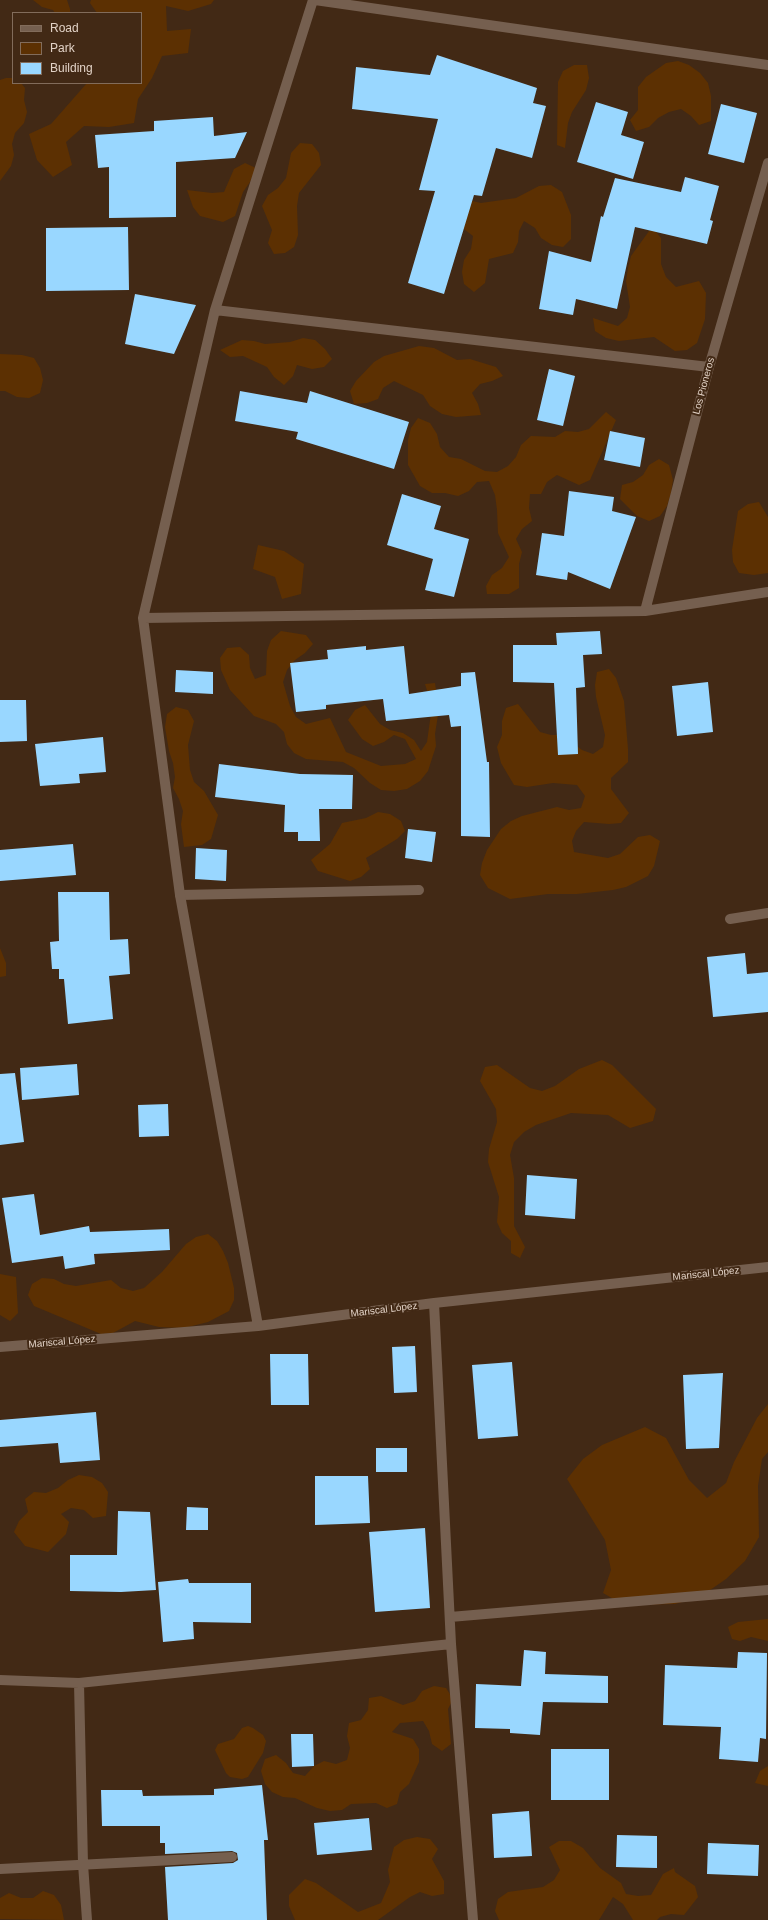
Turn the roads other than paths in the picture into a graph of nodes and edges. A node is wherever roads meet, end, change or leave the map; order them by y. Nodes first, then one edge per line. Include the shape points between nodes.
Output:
1 (314, 0) edge
2 (768, 65) edge
3 (768, 163) edge
4 (215, 310) junction
5 (709, 367) junction
6 (768, 592) edge
7 (645, 611) junction
8 (143, 618) junction
9 (419, 890) dead end
10 (180, 895) junction
11 (768, 913) edge
12 (730, 918) dead end
13 (768, 1267) edge
14 (434, 1303) junction
15 (258, 1326) junction
16 (0, 1347) edge
17 (768, 1590) edge
18 (450, 1617) junction
19 (451, 1644) junction
20 (0, 1680) edge
21 (80, 1683) junction
22 (232, 1857) dead end
23 (83, 1864) junction
24 (0, 1869) edge
25 (86, 1920) edge
26 (473, 1920) edge

1 - 2 street
1 - 4 street
3 - 5 street, Los Pioneros
4 - 5 street
4 - 8 street
5 - 7 street, Los Pioneros
6 - 7 street
7 - 8 street
8 - 10 street
9 - 10 street
10 - 15 street
11 - 12 street
13 - 14 street, Mariscal López
14 - 15 street, Mariscal López
14 - 18 street
15 - 16 street, Mariscal López
17 - 18 street
18 - 19 street
19 - 21 street
19 - 26 street
20 - 21 street
21 - 23 street
22 - 23 street
23 - 24 street
23 - 25 street

